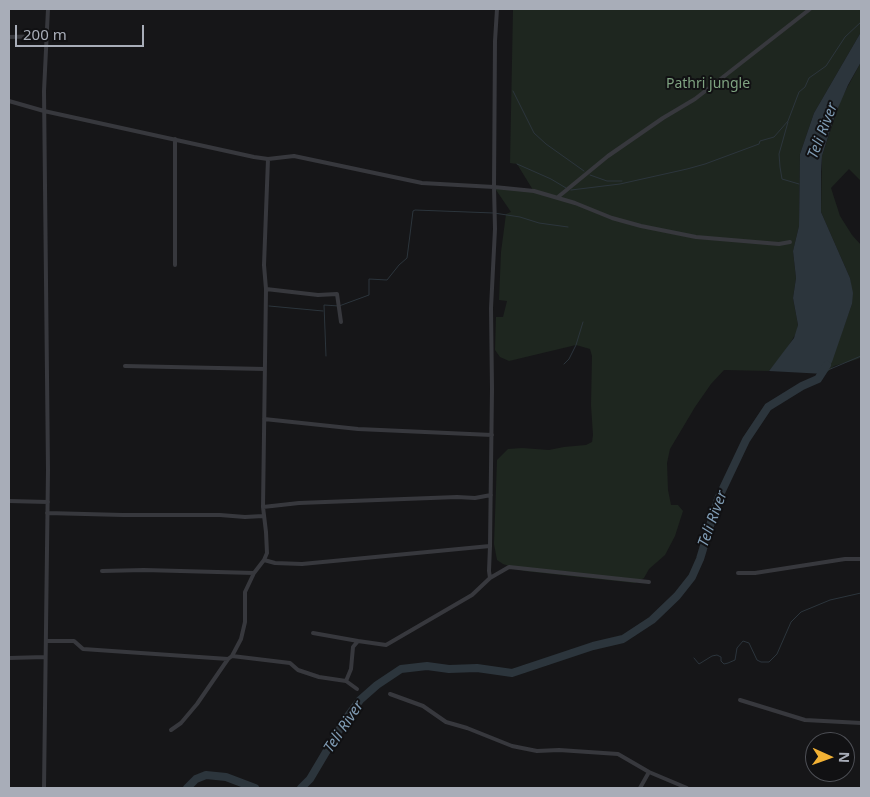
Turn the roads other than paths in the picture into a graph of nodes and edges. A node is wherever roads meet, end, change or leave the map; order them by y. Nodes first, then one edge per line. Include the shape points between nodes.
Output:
1 (48, 9) edge
2 (497, 9) edge
3 (810, 9) edge
4 (9, 36) edge
5 (46, 36) junction
6 (9, 100) edge
7 (44, 111) junction
8 (175, 140) junction
9 (268, 159) junction
10 (494, 187) junction
11 (558, 197) junction
12 (790, 242) dead end
13 (175, 265) dead end
14 (266, 289) junction
15 (341, 322) dead end
16 (125, 366) dead end
17 (265, 369) junction
18 (264, 419) junction
19 (492, 435) junction
20 (491, 495) junction
21 (9, 501) edge
22 (48, 502) junction
23 (262, 507) junction
24 (47, 513) junction
25 (263, 516) junction
26 (490, 546) junction
27 (861, 559) edge
28 (264, 560) junction
29 (102, 571) dead end
30 (738, 573) dead end
31 (254, 574) junction
32 (490, 578) junction
33 (649, 582) dead end
34 (314, 633) dead end
35 (46, 641) junction
36 (358, 642) junction
37 (232, 656) junction
38 (45, 657) junction
39 (9, 658) edge
40 (228, 659) junction
41 (346, 681) junction
42 (357, 689) dead end
43 (390, 694) dead end
44 (740, 700) dead end
45 (861, 723) edge
46 (171, 730) dead end
47 (649, 772) junction
48 (44, 788) edge
49 (640, 788) edge
50 (688, 788) edge

1 - 5 street
2 - 10 street
3 - 11 street via 695,99 608,156
4 - 5 street
5 - 7 street
6 - 7 street
7 - 8 street
7 - 22 street
8 - 9 street
8 - 13 street
9 - 10 street via 294,156 422,182
9 - 14 street
10 - 11 street
10 - 19 street
11 - 12 street via 612,218 680,234 779,244
14 - 15 street via 337,294
14 - 17 street
16 - 17 street
17 - 18 street
18 - 19 street via 358,429
18 - 23 street
19 - 20 street
20 - 23 street
20 - 26 street
21 - 22 street
22 - 24 street
23 - 25 street
24 - 25 street
24 - 35 street
25 - 28 street via 267,553
26 - 28 street via 330,562 293,564
26 - 32 street
27 - 30 street
28 - 31 street
29 - 31 street
31 - 37 street via 245,592 244,634
32 - 33 street via 509,567
32 - 36 street via 472,594 386,645
34 - 36 street
35 - 38 street
35 - 40 street via 74,641 83,650
36 - 41 street via 353,647
37 - 40 street
37 - 41 street via 286,662 319,677
38 - 39 street
38 - 48 street
40 - 46 street via 197,704
41 - 42 street
43 - 47 street via 423,706 446,722 512,746 537,751 618,754
44 - 45 street via 804,720
47 - 49 street
47 - 50 street

